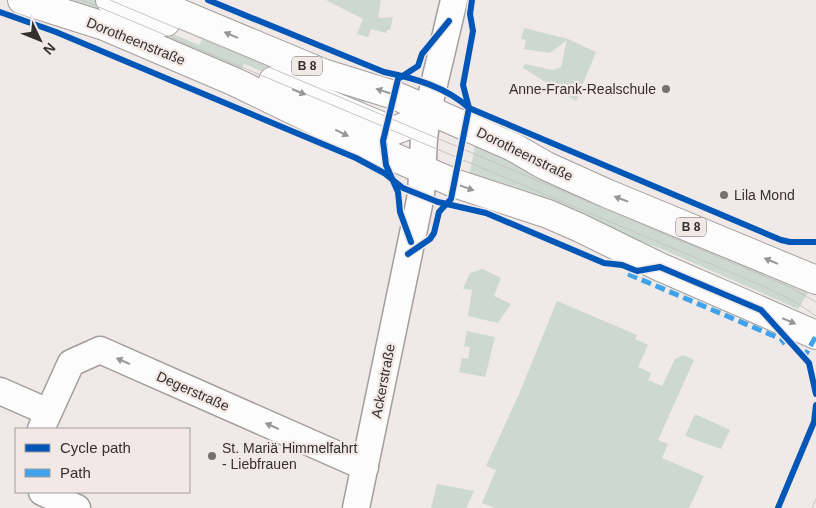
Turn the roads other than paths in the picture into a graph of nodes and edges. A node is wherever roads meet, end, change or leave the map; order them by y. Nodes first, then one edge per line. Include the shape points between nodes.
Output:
1 (22, 0) edge
2 (110, 0) edge
3 (148, 0) edge
4 (454, 0) edge
5 (187, 17) junction
6 (235, 82) junction
7 (428, 110) junction
8 (422, 169) junction
9 (816, 280) edge
10 (816, 335) edge
11 (0, 391) edge
12 (45, 420) edge
13 (365, 467) junction
14 (44, 493) edge
15 (77, 508) edge
16 (356, 508) edge

1 - 6 main road, Dorotheenstraße via 104,26
2 - 5 main road via 163,22
3 - 5 main road, Dorotheenstraße / B 8
4 - 7 street, Ackerstraße
7 -> 5 main road, Dorotheenstraße / B 8 via 394,95 323,73
6 -> 7 main road via 267,79 393,131
6 -> 8 main road, Dorotheenstraße
7 - 8 street, Ackerstraße
9 -> 7 main road, Dorotheenstraße / B 8 via 606,193 546,166 514,147
8 -> 10 main road, Dorotheenstraße via 548,214
8 - 13 street, Ackerstraße via 421,195
11 - 12 street, Degerstraße
13 -> 12 street, Degerstraße via 100,350 71,363
13 - 16 street, Ackerstraße
14 - 15 street

